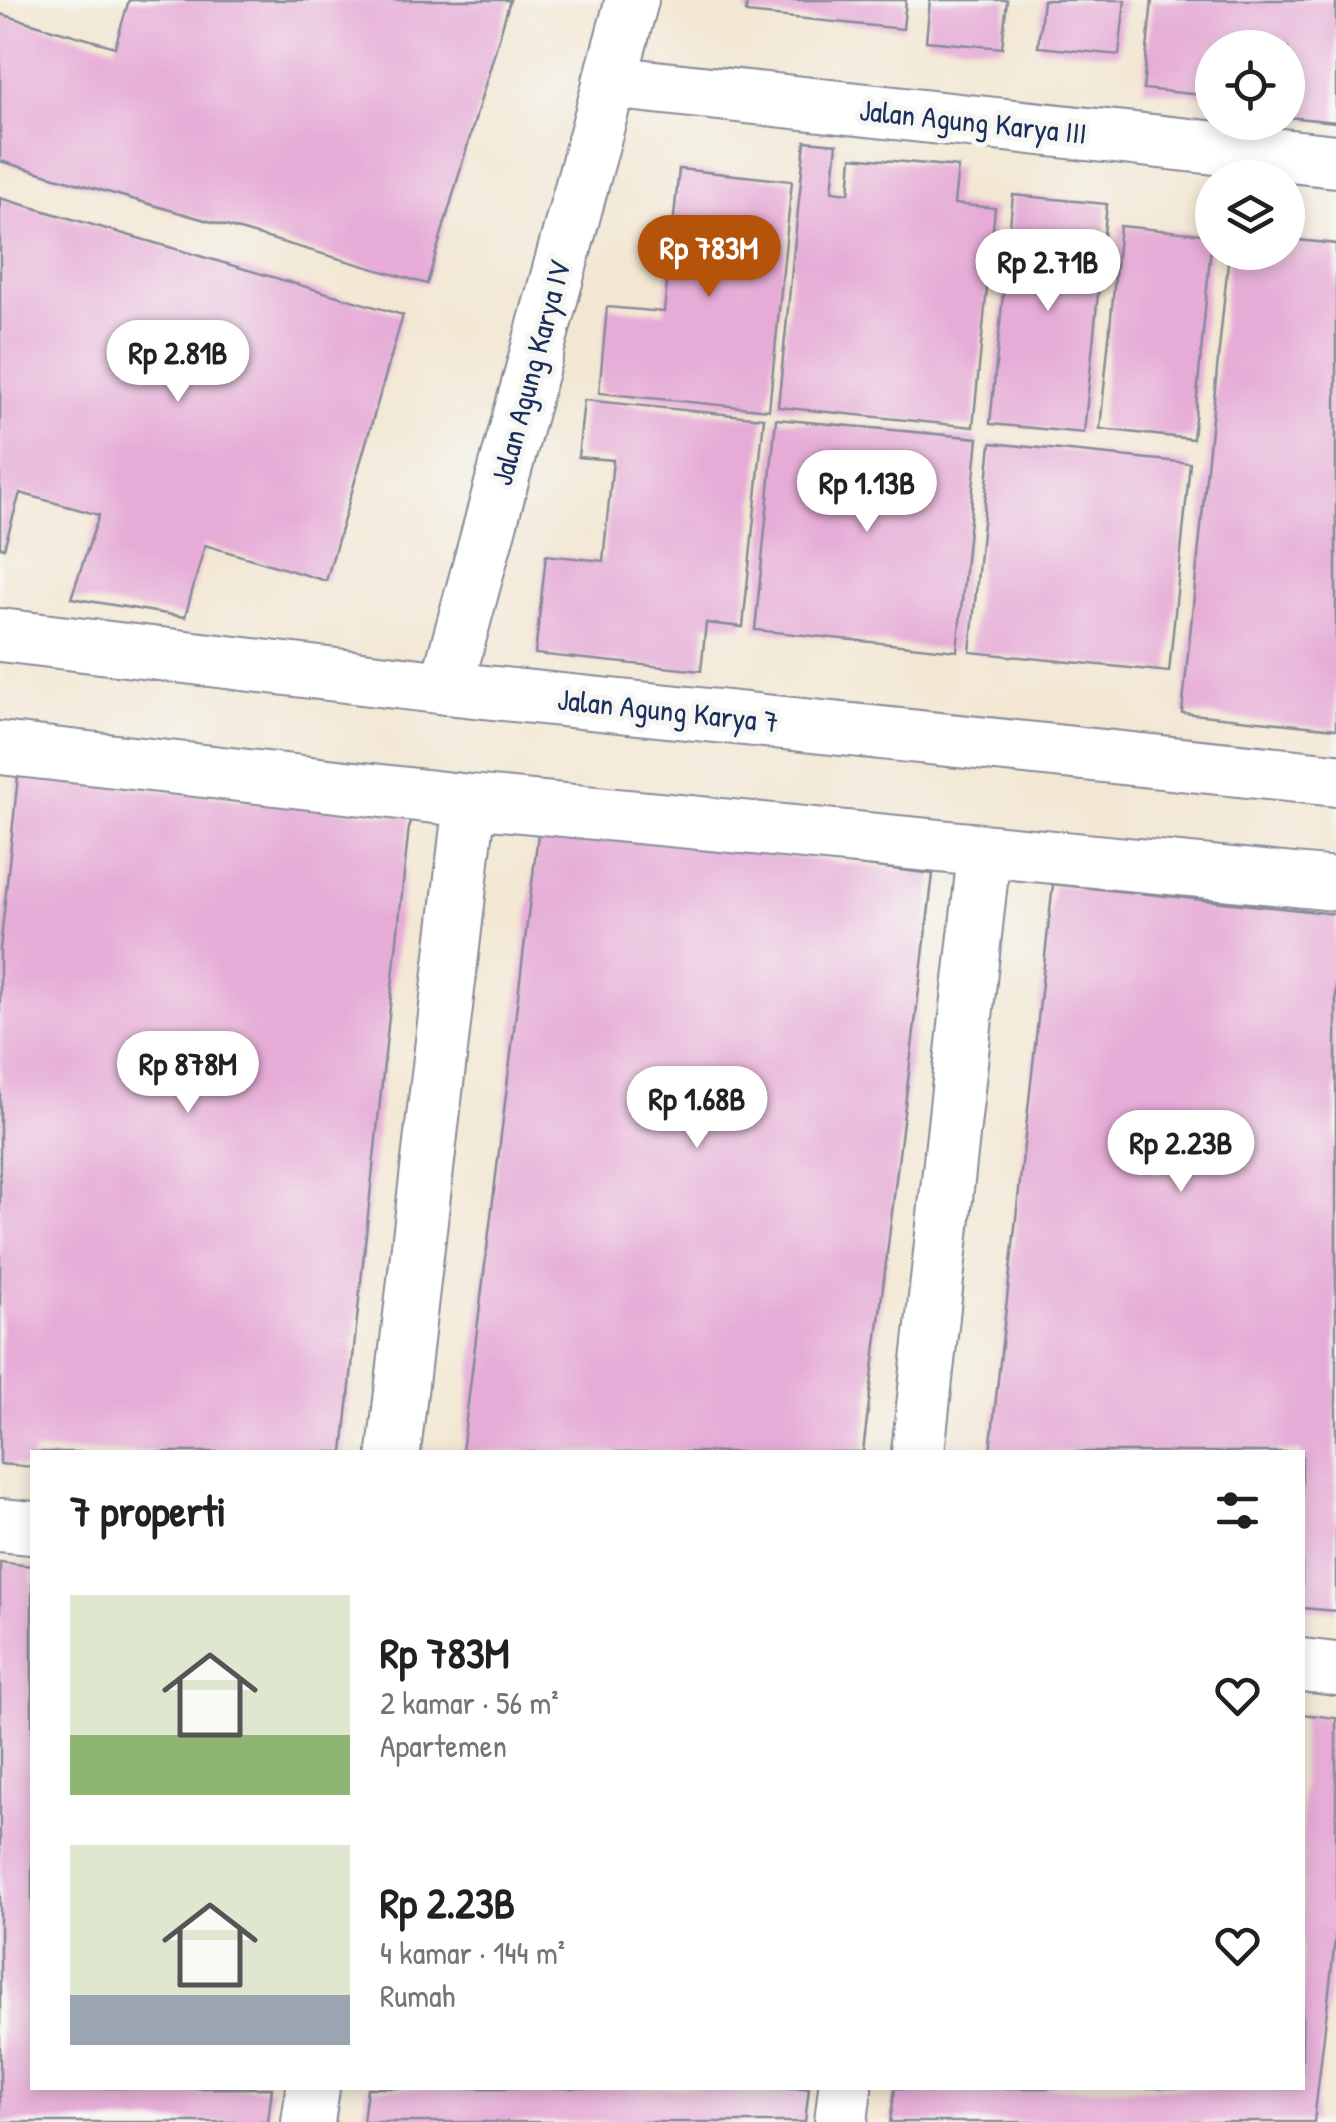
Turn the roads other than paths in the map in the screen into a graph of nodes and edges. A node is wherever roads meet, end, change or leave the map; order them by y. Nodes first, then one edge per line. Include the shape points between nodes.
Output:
1 (632, 0) edge
2 (609, 82) junction
3 (1336, 161) edge
4 (0, 635) edge
5 (446, 688) junction
6 (0, 748) edge
7 (1336, 780) edge
8 (470, 801) junction
9 (984, 854) junction
10 (1336, 884) edge
11 (394, 1450) edge
12 (918, 1450) edge
13 (0, 1525) edge
14 (30, 1528) edge
15 (1305, 1665) edge
16 (1336, 1669) edge
17 (313, 2090) edge
18 (845, 2090) edge
19 (308, 2122) edge
20 (841, 2122) edge

1 - 2 lane, Jalan Agung Karya IV
2 - 3 lane, Jalan Agung Karya III
2 - 5 lane, Jalan Agung Karya IV
4 - 5 lane, Jalan Agung Karya 7
5 - 7 lane, Jalan Agung Karya 7
6 - 8 lane
8 - 9 lane
8 - 11 lane
9 - 10 lane
9 - 12 lane
13 - 14 lane
15 - 16 lane
17 - 19 lane
18 - 20 lane

